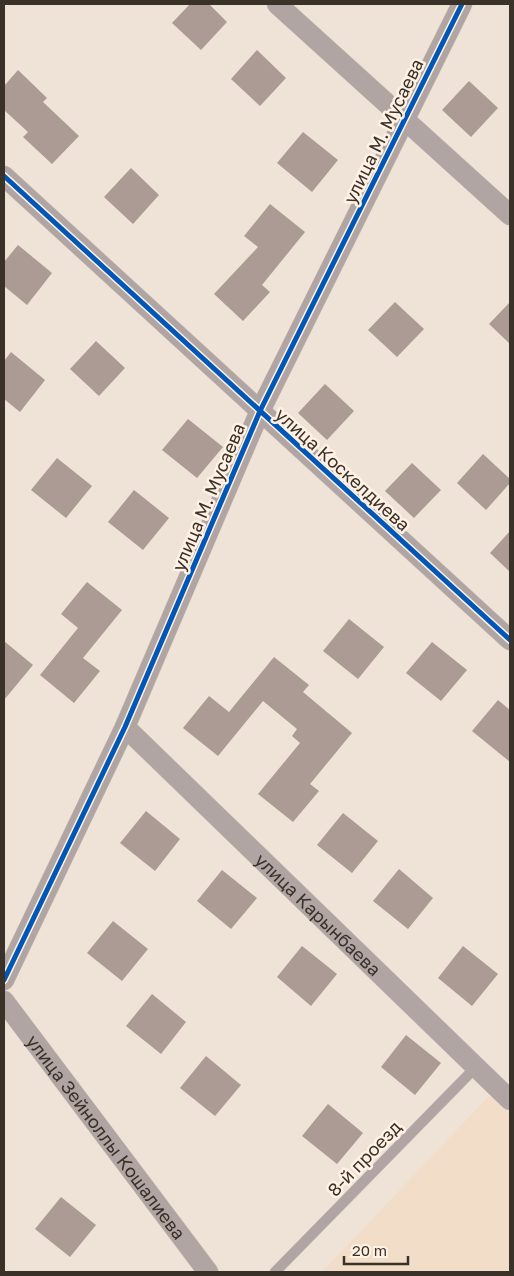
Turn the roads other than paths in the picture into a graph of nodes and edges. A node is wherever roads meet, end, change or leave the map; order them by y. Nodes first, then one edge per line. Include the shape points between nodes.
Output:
1 (276, 4) edge
2 (462, 4) edge
3 (404, 120) junction
4 (4, 177) edge
5 (510, 215) edge
6 (260, 411) junction
7 (510, 640) edge
8 (125, 727) junction
9 (4, 980) edge
10 (4, 1001) edge
11 (476, 1067) junction
12 (510, 1100) edge
13 (208, 1272) edge
14 (275, 1272) edge

1 - 3 street
2 - 3 street, улица М. Мусаева
3 - 5 street
3 - 6 street, улица М. Мусаева
4 - 6 street, улица Коскелдиева
6 - 7 street, улица Коскелдиева
6 - 8 street, улица М. Мусаева
8 - 9 street, улица М. Мусаева
8 - 11 street, улица Карынбаева
10 - 13 street, улица Зейноллы Кошалиева
11 - 12 street, улица Карынбаева
11 - 14 lane, 8-й проезд

